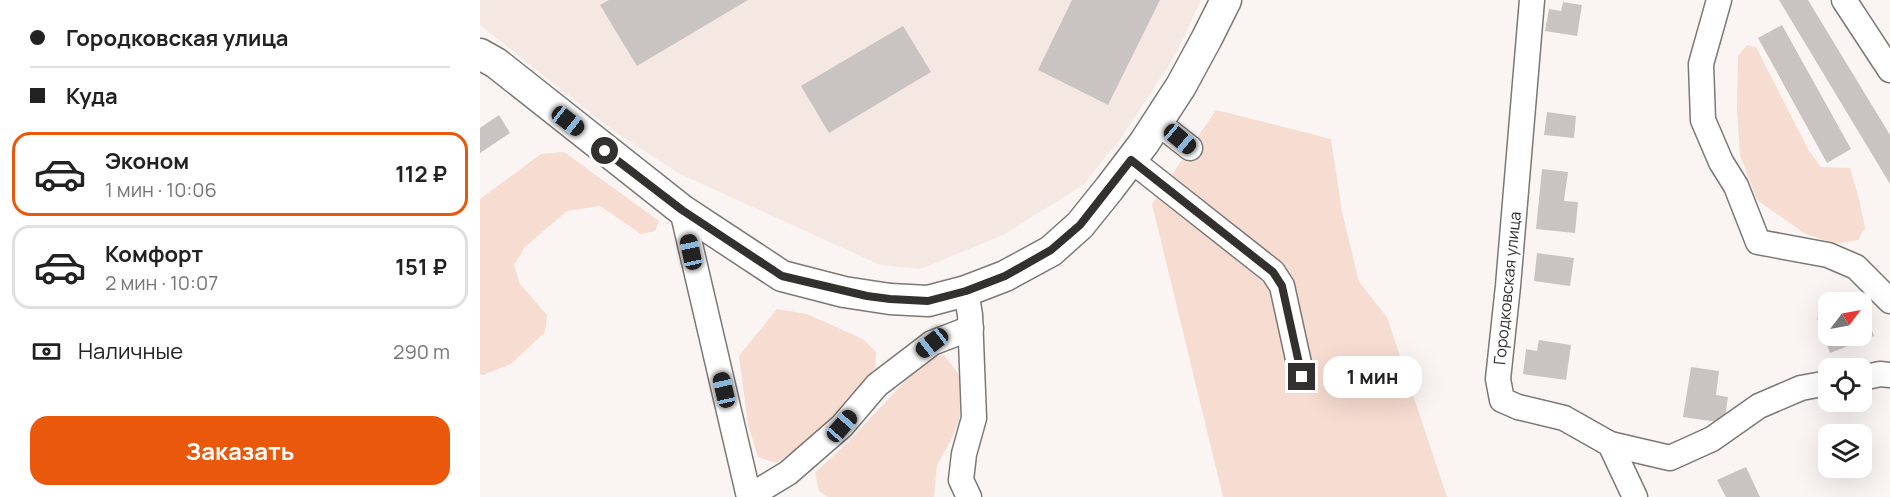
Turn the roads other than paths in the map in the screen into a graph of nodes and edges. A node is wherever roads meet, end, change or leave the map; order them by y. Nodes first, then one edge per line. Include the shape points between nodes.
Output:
1 (1226, 0) edge
2 (1532, 0) edge
3 (1719, 0) edge
4 (1844, 0) edge
5 (480, 54) edge
6 (1890, 70) edge
7 (1158, 122) junction
8 (1190, 148) dead end
9 (1131, 160) junction
10 (682, 210) junction
11 (966, 291) junction
12 (1890, 301) edge
13 (971, 328) junction
14 (1890, 375) edge
15 (1872, 376) edge
16 (1302, 377) dead end
17 (1818, 385) edge
18 (1610, 444) junction
19 (749, 497) edge
20 (969, 497) edge
21 (1635, 497) edge

1 - 7 main road
2 - 18 street, Городковская улица via 1498,379 1502,399 1564,418
3 - 12 street via 1701,64 1703,120 1758,242 1828,255 1856,267
4 - 6 street
5 - 10 main road
7 - 8 street
7 - 9 main road
9 - 11 main road via 1080,225 1051,250 1005,276
9 - 16 street via 1273,272 1282,286
10 - 11 main road via 782,276 890,299 928,301
10 - 19 street
11 - 13 street
13 - 19 street via 932,343 877,385 842,426 788,473
13 - 20 street via 974,418 961,480
14 - 15 street
17 - 18 street via 1800,388 1759,406 1712,439 1670,458
18 - 21 street

